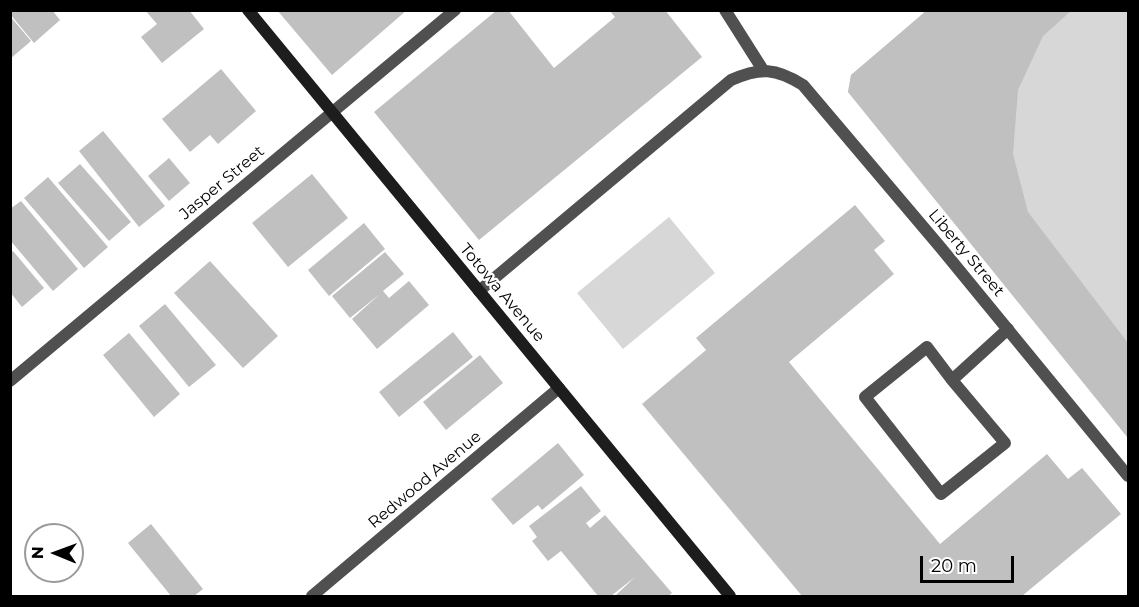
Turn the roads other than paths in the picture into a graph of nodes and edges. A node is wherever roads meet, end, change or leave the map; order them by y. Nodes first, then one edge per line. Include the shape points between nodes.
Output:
1 (248, 10) edge
2 (455, 10) edge
3 (725, 10) edge
4 (763, 70) junction
5 (332, 113) junction
6 (479, 291) junction
7 (1008, 329) junction
8 (952, 380) junction
9 (10, 381) edge
10 (559, 388) junction
11 (1128, 476) edge
12 (312, 597) edge
13 (730, 597) edge

1 - 5 street, Totowa Avenue
2 - 5 street, Jasper Street
3 - 4 street
4 - 6 street via 731,80
4 - 7 street, Liberty Street via 777,71 803,85
5 - 6 street, Totowa Avenue
5 - 9 street, Jasper Street
6 - 10 street, Totowa Avenue
7 - 8 street
7 - 11 street, Liberty Street
8 - 8 street via 927,347 865,398 941,494 1005,443
10 - 12 street, Redwood Avenue
10 - 13 street, Totowa Avenue

